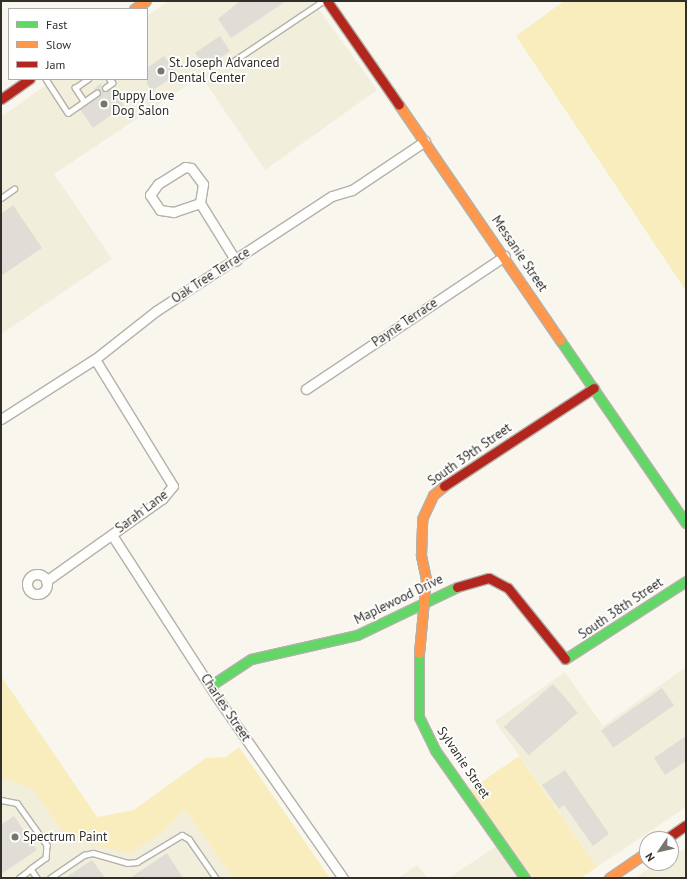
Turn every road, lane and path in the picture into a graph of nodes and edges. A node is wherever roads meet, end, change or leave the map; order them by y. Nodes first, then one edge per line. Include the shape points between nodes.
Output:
1 (146, 1) edge
2 (323, 1) edge
3 (327, 1) edge
4 (136, 8) edge
5 (235, 60) dead end
6 (29, 80) edge
7 (47, 80) edge
8 (87, 80) edge
9 (110, 80) edge
10 (105, 88) dead end
11 (97, 93) dead end
12 (1, 99) edge
13 (84, 102) junction
14 (425, 141) junction
15 (14, 190) dead end
16 (1, 198) edge
17 (200, 203) junction
18 (505, 256) junction
19 (236, 260) junction
20 (94, 359) junction
21 (594, 388) junction
22 (306, 389) dead end
23 (1, 419) edge
24 (686, 523) edge
25 (112, 535) junction
26 (46, 580) dead end
27 (686, 581) edge
28 (424, 602) junction
29 (570, 660) joint
30 (210, 686) junction
31 (1, 800) edge
32 (639, 857) edge
33 (31, 869) junction
34 (19, 878) edge
35 (37, 878) edge
36 (50, 878) edge
37 (216, 878) edge
38 (343, 878) edge
39 (525, 878) edge
40 (609, 878) edge

1 - 4 street
2 - 5 lane
3 - 14 street, Messanie Street
6 - 12 street
7 - 13 lane via 68,112
8 - 13 lane via 75,88
9 - 10 lane via 112,83
11 - 13 lane
14 - 18 street, Messanie Street
14 - 19 street, Oak Tree Terrace via 352,190 332,196
15 - 16 lane
17 - 17 street via 203,184 191,168 185,167 158,184 150,195 166,212
17 - 19 street
18 - 21 street, Messanie Street
18 - 22 street, Payne Terrace
19 - 20 street, Oak Tree Terrace via 156,311
20 - 23 street, Oak Tree Terrace
20 - 25 street, Sarah Lane via 173,486 162,499
21 - 24 street, Messanie Street
21 - 28 street, South 39th Street via 433,495 425,508 420,538 426,579
25 - 26 street, Sarah Lane
25 - 30 street, Charles Street
27 - 29 street, South 38th Street
28 - 29 street, Maplewood Drive via 466,583 489,578 508,588 529,610 557,652 564,659
28 - 30 street, Maplewood Drive via 357,635 251,659
28 - 39 street, Sylvanie Street via 417,676 419,716 435,750
30 - 38 street, Charles Street
31 - 33 lane via 17,803 47,845 46,858
32 - 40 street
33 - 34 lane
33 - 35 lane
36 - 37 lane via 84,855 92,854 127,863 137,862 182,835 190,839

